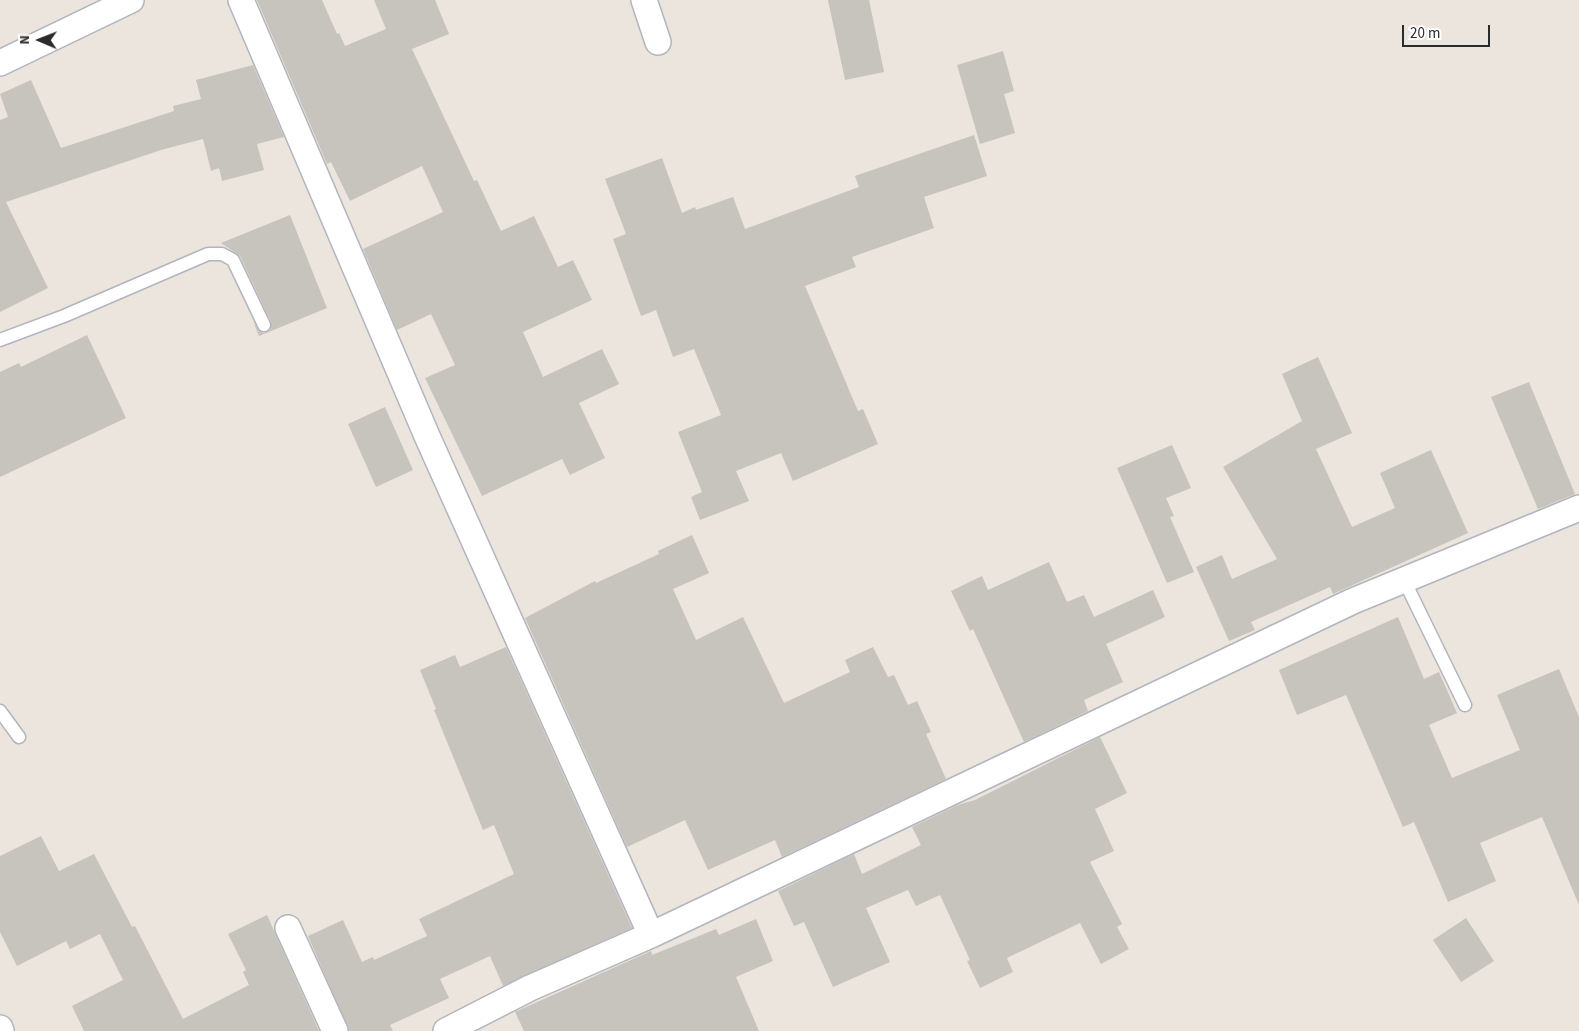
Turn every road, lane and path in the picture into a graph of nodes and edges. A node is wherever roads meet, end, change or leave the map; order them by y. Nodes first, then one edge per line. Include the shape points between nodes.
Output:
1 (131, 0) edge
2 (241, 0) edge
3 (644, 0) edge
4 (658, 42) dead end
5 (0, 63) edge
6 (264, 325) dead end
7 (0, 340) edge
8 (1579, 508) edge
9 (1404, 580) junction
10 (1465, 705) dead end
11 (0, 711) edge
12 (19, 737) dead end
13 (288, 928) dead end
14 (651, 935) junction
15 (335, 1031) edge
16 (446, 1031) edge

1 - 5 street
2 - 14 street via 427,436
3 - 4 street
6 - 7 lane via 233,260 222,254 208,254
8 - 9 street
9 - 10 lane
9 - 14 street via 1352,601
11 - 12 lane
13 - 15 street
14 - 16 street via 530,988

